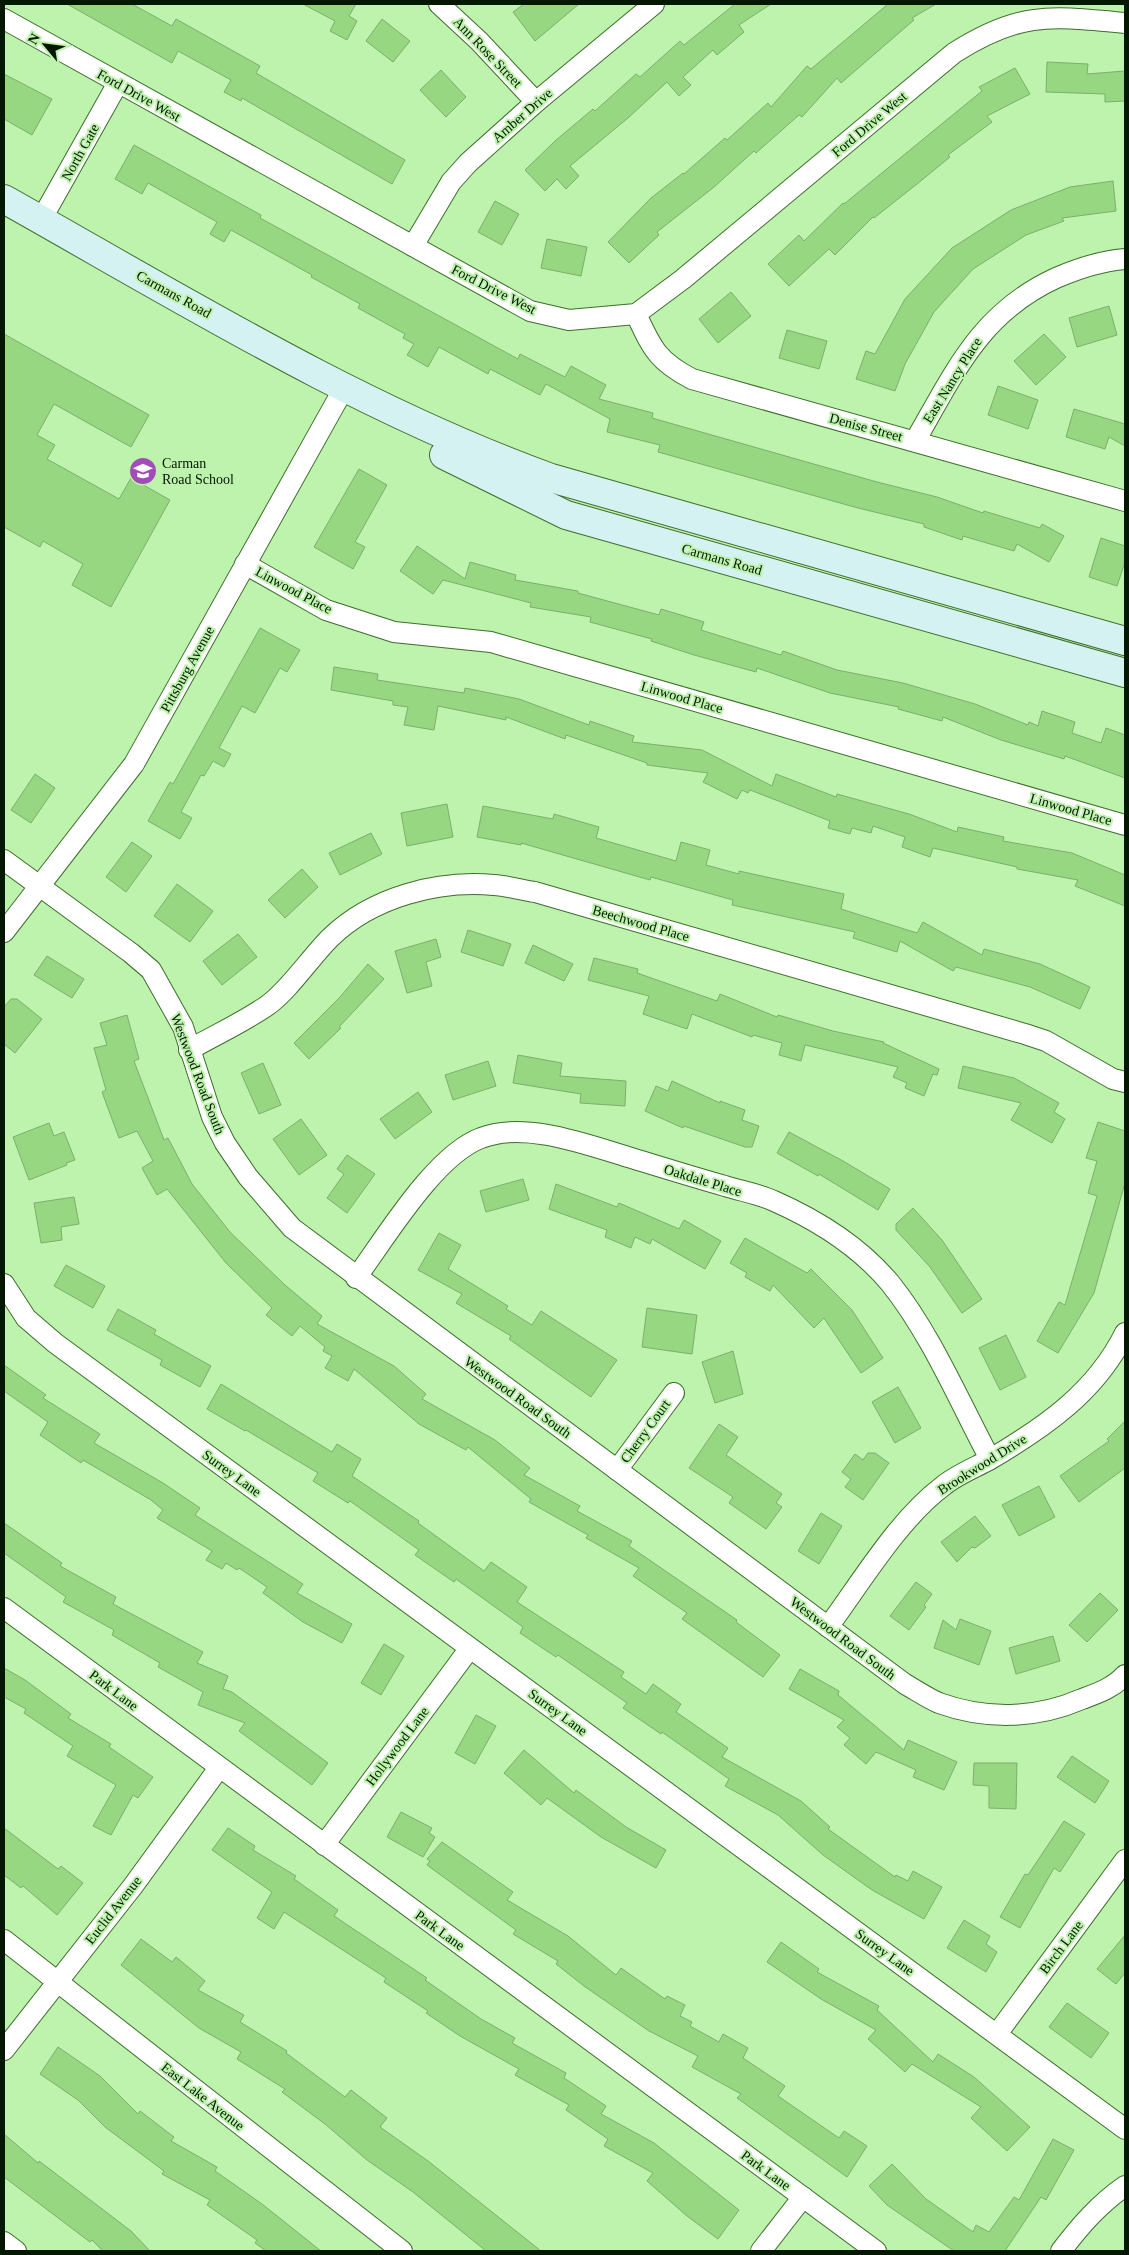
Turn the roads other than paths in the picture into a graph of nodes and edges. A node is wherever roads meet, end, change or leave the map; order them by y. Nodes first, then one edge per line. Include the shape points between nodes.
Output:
1 (439, 4) edge
2 (654, 4) edge
3 (4, 19) edge
4 (1125, 23) edge
5 (118, 84) junction
6 (536, 102) junction
7 (4, 199) edge
8 (42, 220) junction
9 (413, 246) junction
10 (1125, 259) edge
11 (636, 314) junction
12 (344, 388) junction
13 (915, 441) junction
14 (1125, 501) edge
15 (245, 564) junction
16 (1125, 641) edge
17 (1125, 673) edge
18 (1125, 825) edge
19 (4, 860) edge
20 (40, 887) junction
21 (4, 932) edge
22 (189, 1050) junction
23 (1125, 1082) edge
24 (356, 1278) junction
25 (4, 1284) edge
26 (1125, 1333) edge
27 (674, 1393) dead end
28 (990, 1459) junction
29 (616, 1470) junction
30 (4, 1608) edge
31 (828, 1627) junction
32 (470, 1648) junction
33 (1122, 1687) edge
34 (219, 1768) junction
35 (324, 1845) junction
36 (1125, 1860) edge
37 (4, 1940) edge
38 (57, 1982) junction
39 (997, 2034) junction
40 (4, 2050) edge
41 (1125, 2129) edge
42 (1125, 2186) edge
43 (803, 2197) junction
44 (4, 2242) edge
45 (16, 2251) edge
46 (402, 2251) edge
47 (761, 2251) edge
48 (876, 2251) edge
49 (1061, 2251) edge

1 - 6 street, Ann Rose Street
2 - 6 street, Amber Drive
3 - 5 street, Ford Drive West
4 - 11 street, Ford Drive West via 1039,18 983,34 954,53 683,279
5 - 8 street, North Gate
5 - 9 street, Ford Drive West
6 - 9 street, Amber Drive via 451,182
7 - 8 street, Carmans Road
8 - 12 street, Carmans Road
9 - 11 street, Ford Drive West via 530,311 569,320
10 - 13 street, East Nancy Place via 1083,266 1038,287 1007,308 987,326 965,355
11 - 13 street, Denise Street via 660,360 692,379
12 - 15 street, Pittsburg Avenue
12 - 16 street, Carmans Road via 485,454 551,478
12 - 17 street, Carmans Road via 386,427 566,515
13 - 14 street, Denise Street
15 - 18 street, Linwood Place via 326,610 394,632 491,642
15 - 20 street, Pittsburg Avenue via 134,764
19 - 20 street, Westwood Road South
20 - 21 street, Pittsburg Avenue
20 - 22 street, Westwood Road South via 151,970 183,1027
22 - 23 street, Beechwood Place via 269,1004 330,938 349,922 376,907 407,894 436,887 495,885 535,892 1025,1034 1046,1041 1113,1079
22 - 24 street, Westwood Road South via 212,1117 248,1176 292,1228
24 - 28 street, Oakdale Place via 435,1171 457,1150 480,1138 503,1132 527,1131 610,1152 772,1200 821,1225 851,1246 889,1283 919,1326
24 - 29 street, Westwood Road South
25 - 32 street, Surrey Lane via 26,1318 55,1343
26 - 28 street, Brookwood Drive via 1114,1356 1058,1416
27 - 29 street, Cherry Court
28 - 31 street, Brookwood Drive via 944,1485 913,1511
29 - 31 street, Westwood Road South
30 - 34 street, Park Lane
31 - 33 street, Westwood Road South via 905,1684 937,1702 966,1711 1009,1716 1036,1714
32 - 35 street, Hollywood Lane
32 - 39 street, Surrey Lane
34 - 35 street, Park Lane
34 - 38 street, Euclid Avenue via 133,1886
35 - 43 street, Park Lane
36 - 39 street, Birch Lane
37 - 38 street, East Lake Avenue
38 - 40 street, Euclid Avenue
38 - 46 street, East Lake Avenue
39 - 41 street, Surrey Lane
42 - 49 street via 1084,2221
43 - 47 street
43 - 48 street, Park Lane
44 - 45 street

